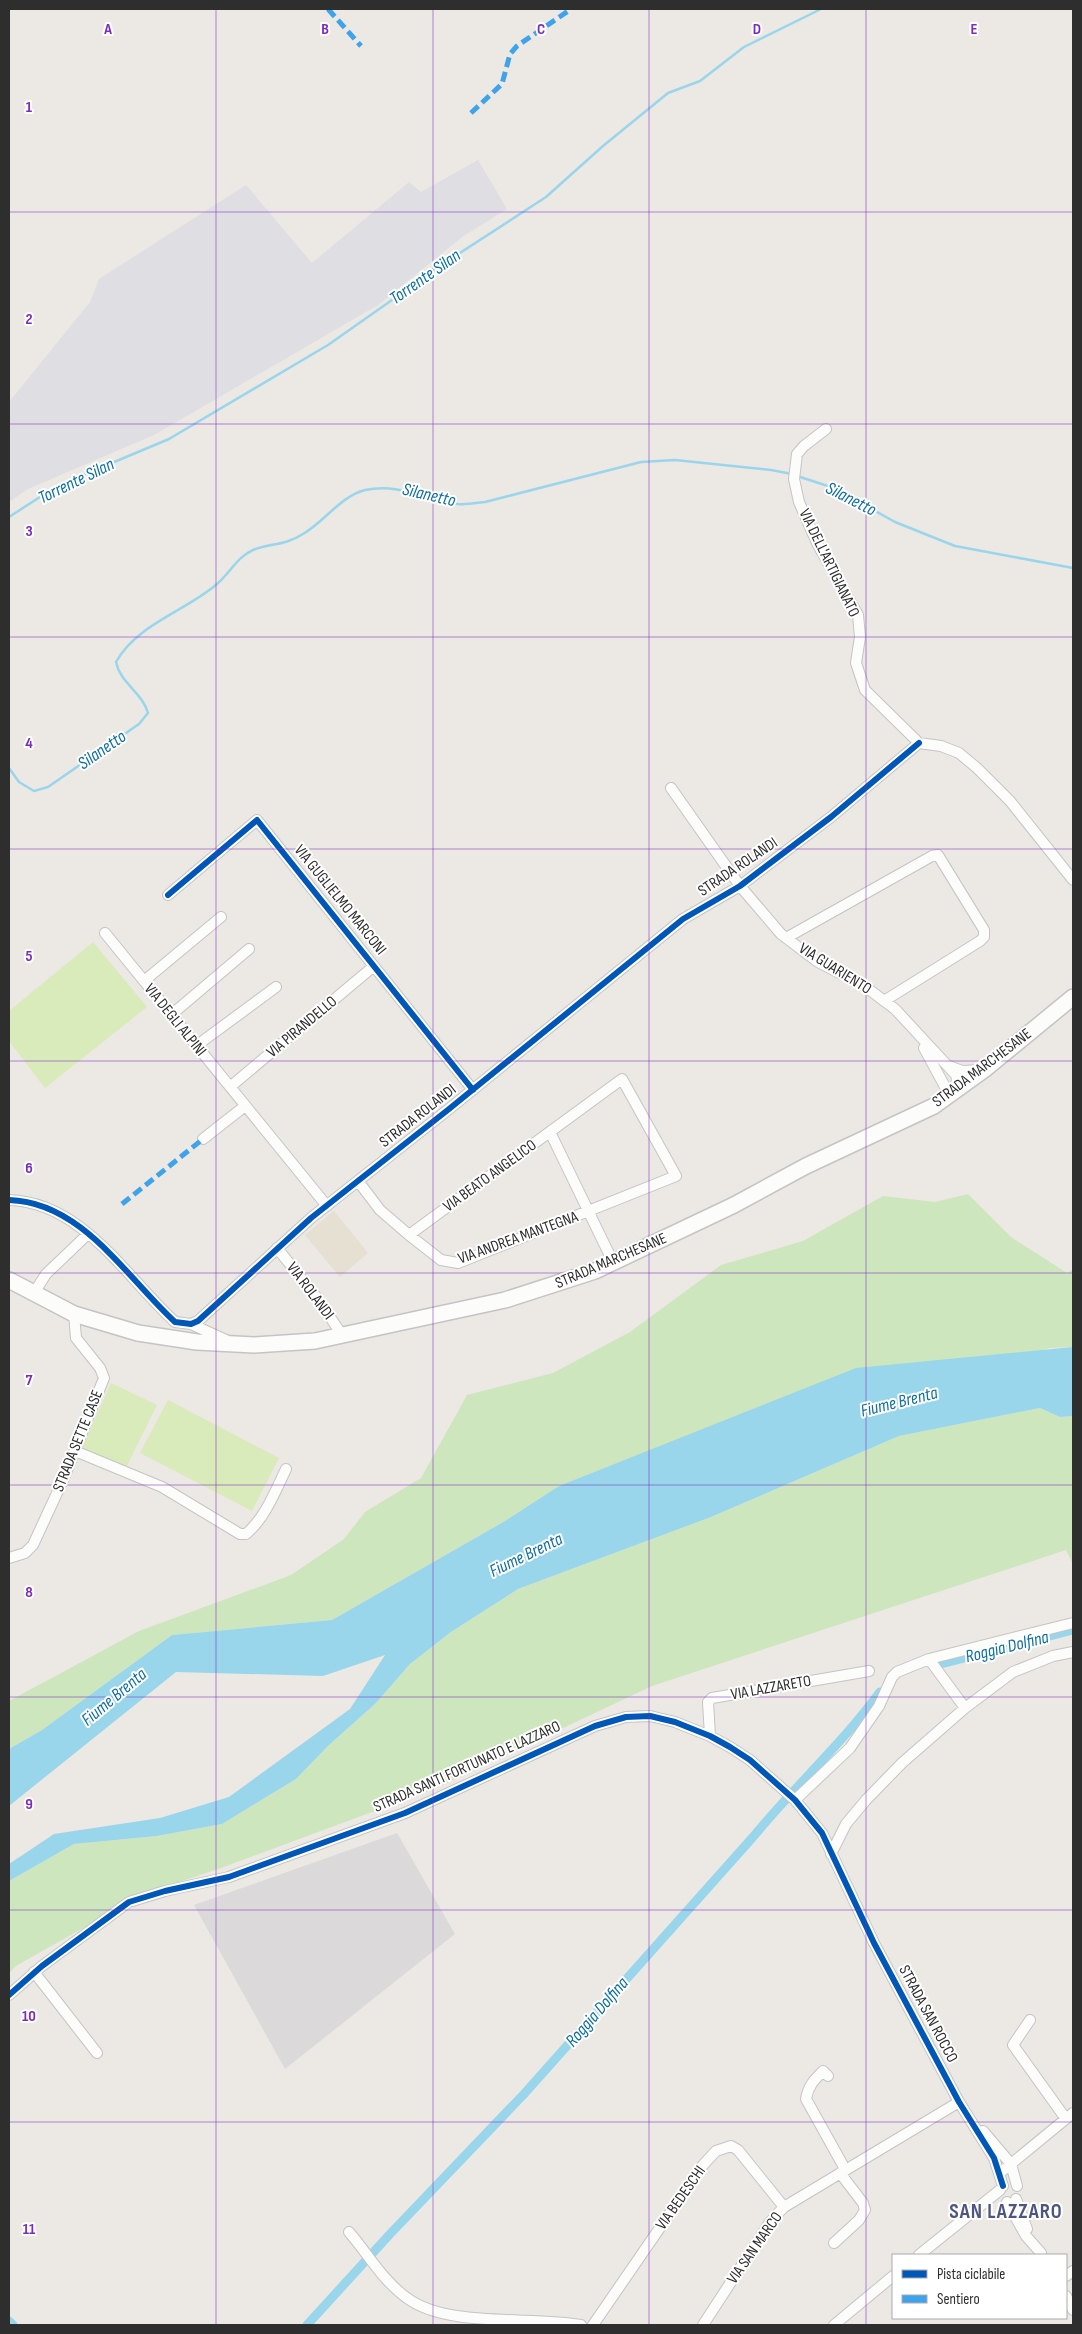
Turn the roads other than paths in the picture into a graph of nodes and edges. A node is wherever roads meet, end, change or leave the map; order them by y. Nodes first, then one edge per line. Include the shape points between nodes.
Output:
1 (826, 429) dead end
2 (919, 743) junction
3 (671, 788) dead end
4 (1073, 880) edge
5 (740, 886) junction
6 (168, 895) dead end
7 (221, 917) dead end
8 (105, 933) dead end
9 (786, 938) junction
10 (249, 949) dead end
11 (374, 966) junction
12 (144, 981) junction
13 (276, 987) dead end
14 (1073, 998) edge
15 (884, 1001) junction
16 (171, 1015) junction
17 (912, 1028) junction
18 (196, 1046) junction
19 (946, 1064) junction
20 (984, 1070) junction
21 (230, 1087) junction
22 (473, 1090) junction
23 (953, 1094) junction
24 (245, 1106) junction
25 (550, 1132) junction
26 (203, 1140) dead end
27 (358, 1181) junction
28 (9, 1200) edge
29 (327, 1206) junction
30 (590, 1212) junction
31 (88, 1234) junction
32 (409, 1235) junction
33 (277, 1248) junction
34 (613, 1262) junction
35 (9, 1280) edge
36 (34, 1293) junction
37 (74, 1314) junction
38 (191, 1324) junction
39 (342, 1335) junction
40 (236, 1344) junction
41 (75, 1451) junction
42 (286, 1469) dead end
43 (9, 1558) edge
44 (1073, 1623) edge
45 (1073, 1652) edge
46 (929, 1659) junction
47 (869, 1671) dead end
48 (965, 1708) junction
49 (710, 1736) junction
50 (794, 1798) junction
51 (846, 1824) junction
52 (825, 1839) junction
53 (831, 1854) junction
54 (34, 1972) junction
55 (9, 1995) edge
56 (1030, 2020) dead end
57 (97, 2053) dead end
58 (828, 2076) dead end
59 (959, 2102) junction
60 (1070, 2116) edge
61 (971, 2119) junction
62 (1011, 2164) junction
63 (842, 2171) junction
64 (1000, 2173) junction
65 (1006, 2195) junction
66 (784, 2206) junction
67 (349, 2232) dead end
68 (834, 2243) dead end
69 (920, 2254) edge
70 (1041, 2254) edge
71 (892, 2277) edge
72 (1067, 2298) edge
73 (1073, 2310) edge
74 (581, 2325) edge
75 (593, 2325) edge
76 (703, 2325) edge
77 (834, 2325) edge

1 - 2 street, VIA DELL'ARTIGIANATO via 796,454 794,475 799,502 818,545 858,615 860,637 856,663 864,690
2 - 4 street via 941,746 959,754 977,768 1010,801
2 - 5 street, STRADA ROLANDI via 831,817
3 - 5 street, STRADA ROLANDI
5 - 9 street, VIA GUARIENTO
5 - 22 street, STRADA ROLANDI via 683,919
6 - 11 street, VIA GUGLIELMO MARCONI via 257,820
7 - 12 street
8 - 12 street, VIA DEGLI ALPINI
9 - 15 street, VIA GUARIENTO via 818,962 863,985
9 - 15 street via 938,855 984,930 984,937
10 - 16 street
11 - 21 street, VIA PIRANDELLO
11 - 22 street, VIA GUGLIELMO MARCONI
12 - 16 street, VIA DEGLI ALPINI
13 - 18 street
14 - 20 main road, STRADA MARCHESANE
15 - 17 street, VIA GUARIENTO
16 - 18 street, VIA DEGLI ALPINI
17 - 19 street, VIA GUARIENTO
17 - 23 street, VIA GUARIENTO
18 - 21 street, VIA DEGLI ALPINI
19 - 20 street via 962,1071
19 - 23 street, VIA GUARIENTO via 957,1076
20 - 23 main road, STRADA MARCHESANE
21 - 24 street, VIA DEGLI ALPINI
22 - 27 street, STRADA ROLANDI
23 - 34 main road, STRADA MARCHESANE
24 - 26 street
24 - 29 street, VIA DEGLI ALPINI
25 - 30 street, VIA BEATO ANGELICO
25 - 30 street, VIA ANDREA MANTEGNA via 622,1079 676,1176
25 - 32 street, VIA BEATO ANGELICO
27 - 29 street, STRADA ROLANDI
27 - 32 street, VIA ANDREA MANTEGNA via 380,1210
28 - 31 street via 43,1207
29 - 33 street, STRADA ROLANDI
30 - 32 street, VIA ANDREA MANTEGNA via 458,1263 441,1260
30 - 34 street, VIA BEATO ANGELICO
31 - 36 street via 46,1274
31 - 38 street via 175,1322
33 - 38 street, STRADA ROLANDI
33 - 39 street, VIA ROLANDI
34 - 39 main road, STRADA MARCHESANE via 552,1286 504,1300
35 - 36 main road, STRADA MARCHESANE
36 - 37 main road, STRADA MARCHESANE
37 - 40 main road, STRADA MARCHESANE via 138,1332 197,1342
37 - 41 street, STRADA SETTE CASE via 76,1338 104,1378
38 - 40 street
39 - 40 main road, STRADA MARCHESANE via 315,1341
41 - 42 street via 162,1487 240,1534 252,1529 270,1503
41 - 43 street, STRADA SETTE CASE via 33,1545 25,1553
44 - 46 street
45 - 48 street via 1012,1672
46 - 48 street
46 - 50 street via 892,1677 879,1706 850,1748
47 - 49 street, VIA LAZZARETO via 712,1698 707,1710
48 - 51 street via 902,1763
49 - 50 street, STRADA SANTI FORTUNATO E LAZZARO via 750,1760
49 - 54 street, STRADA SANTI FORTUNATO E LAZZARO via 650,1716 626,1717 595,1726 405,1813 229,1876 129,1902
50 - 52 street, STRADA SANTI FORTUNATO E LAZZARO
51 - 52 street
51 - 53 street
52 - 53 street, STRADA SANTI FORTUNATO E LAZZARO
53 - 59 street, STRADA SAN ROCCO via 855,1906
54 - 55 street, STRADA SANTI FORTUNATO E LAZZARO
54 - 57 street
56 - 60 street via 1013,2045
58 - 63 street via 824,2071 813,2081 806,2099
59 - 61 street, STRADA SAN ROCCO
59 - 63 street, VIA SAN MARCO
60 - 62 street
61 - 62 street, STRADA SAN ROCCO
61 - 64 street, STRADA SAN ROCCO
62 - 64 street
62 - 65 street, STRADA SAN ROCCO via 1019,2192
63 - 66 street, VIA SAN MARCO
63 - 68 street via 865,2210
64 - 65 street, STRADA SAN ROCCO
65 - 69 street via 981,2204
65 - 70 street, STRADA SAN ROCCO via 1012,2215
66 - 75 street, VIA BEDESCHI via 738,2150 731,2146 716,2151
66 - 76 street, VIA SAN MARCO via 770,2222
67 - 74 street via 396,2289 422,2307 472,2317
71 - 77 street
72 - 73 street

